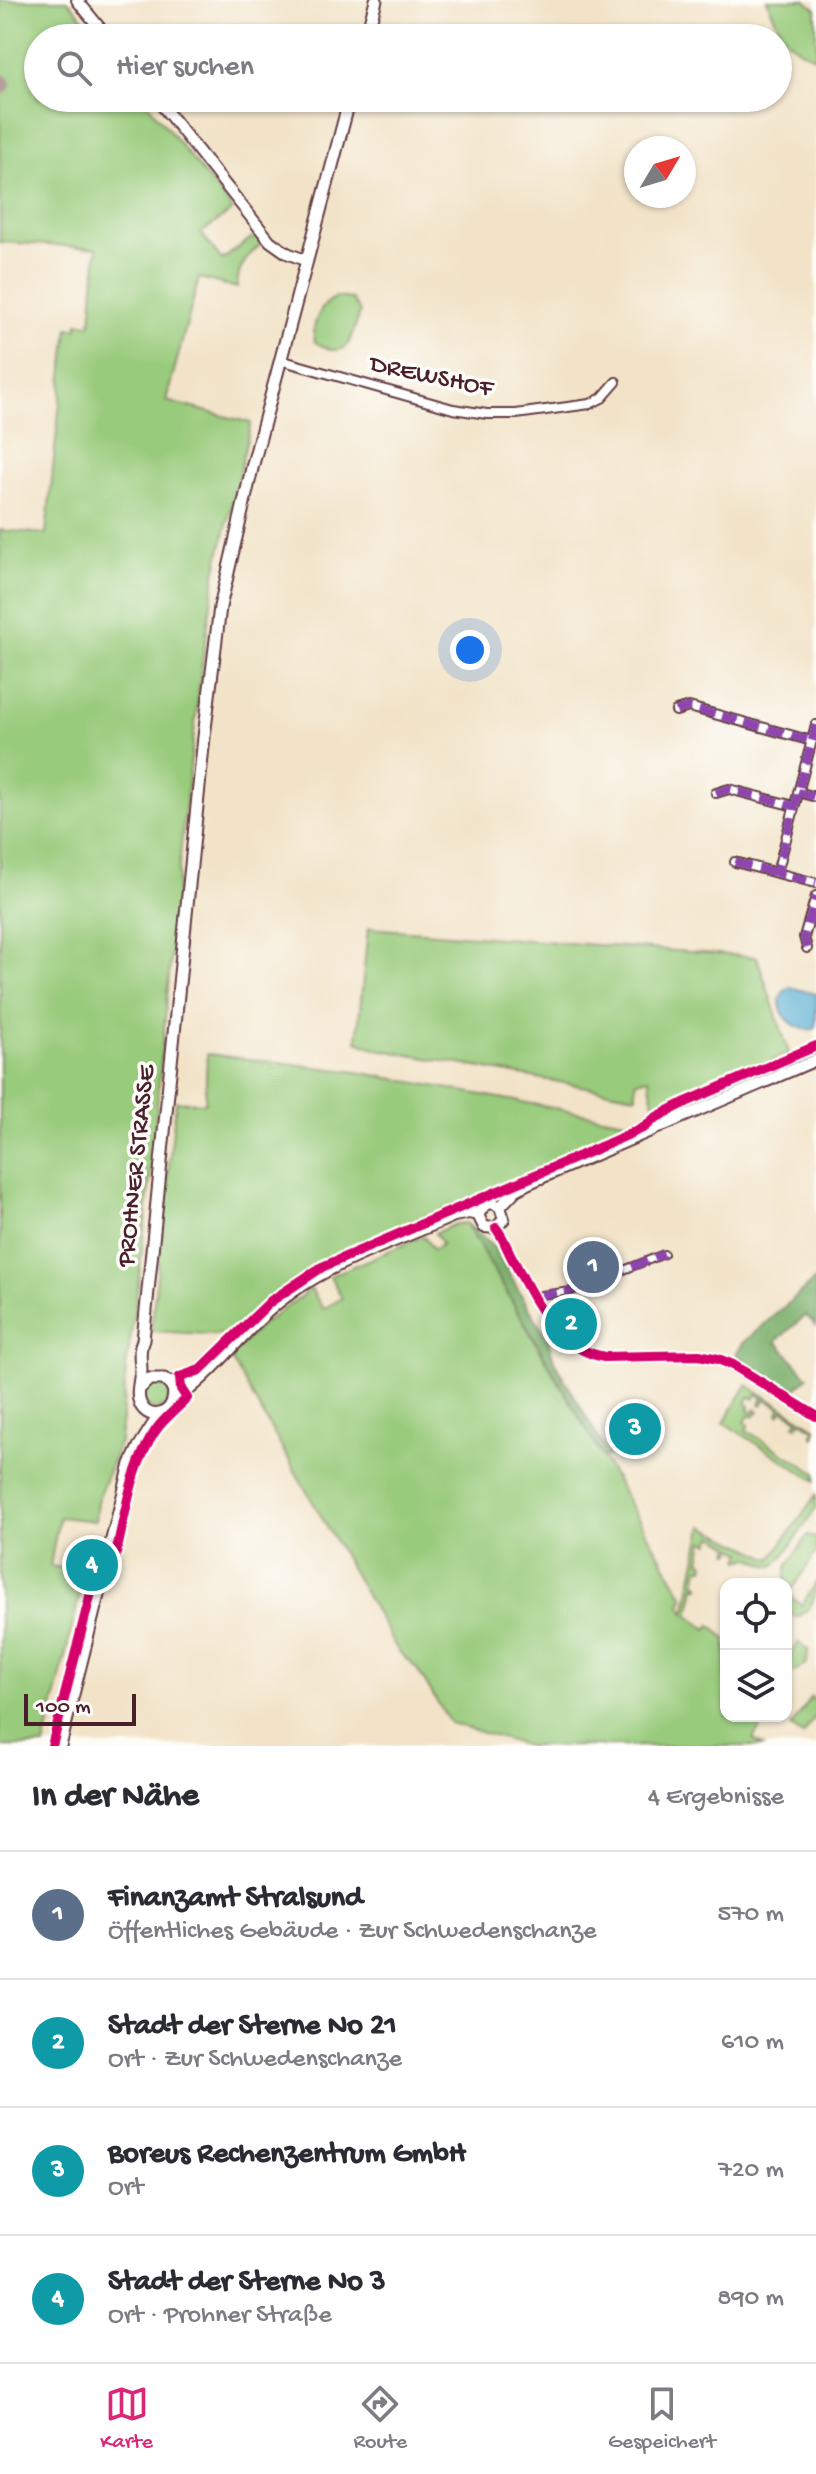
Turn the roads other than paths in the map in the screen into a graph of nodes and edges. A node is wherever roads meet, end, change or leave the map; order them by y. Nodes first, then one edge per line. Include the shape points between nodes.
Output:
1 (77, 0) edge
2 (376, 0) edge
3 (97, 24) edge
4 (370, 24) edge
5 (167, 112) edge
6 (346, 112) edge
7 (307, 261) junction
8 (280, 360) junction
9 (616, 382) dead end
10 (676, 711) dead end
11 (816, 725) edge
12 (812, 741) junction
13 (798, 792) junction
14 (716, 793) dead end
15 (816, 797) edge
16 (794, 806) junction
17 (735, 862) dead end
18 (777, 873) junction
19 (816, 883) edge
20 (816, 896) edge
21 (807, 948) dead end
22 (816, 1060) edge
23 (500, 1207) junction
24 (478, 1215) junction
25 (496, 1228) junction
26 (664, 1254) dead end
27 (541, 1295) dead end
28 (143, 1340) junction
29 (201, 1377) junction
30 (164, 1380) junction
31 (139, 1389) junction
32 (174, 1401) junction
33 (147, 1412) junction
34 (160, 1414) junction
35 (816, 1416) edge
36 (139, 1447) junction
37 (60, 1746) edge

1 - 3 street
2 - 4 main road
5 - 7 street via 270,241
6 - 7 main road, PROHNER STRASSE
7 - 8 main road, PROHNER STRASSE
8 - 9 street, DREWSHOF via 487,414 590,404
8 - 28 main road, PROHNER STRASSE via 220,607
10 - 12 street via 689,707
11 - 12 street
12 - 13 street
13 - 15 street
13 - 16 street
14 - 16 street via 729,789
16 - 18 street
17 - 18 street
18 - 19 street
20 - 21 street via 804,937
22 - 23 street via 527,1184
23 - 24 street via 489,1203
23 - 25 street via 504,1219
24 - 25 street via 484,1227
24 - 29 street via 454,1216 314,1279 275,1306
25 - 35 street via 550,1321 571,1344 604,1357 699,1355 724,1361
26 - 27 street via 571,1291
28 - 30 main road, PROHNER STRASSE via 147,1361
28 - 31 main road, PROHNER STRASSE
29 - 30 street
29 - 32 street
30 - 31 main road via 149,1379
30 - 32 main road via 173,1388
31 - 33 main road
32 - 34 main road
33 - 34 main road
33 - 36 main road
34 - 36 main road
36 - 37 main road

